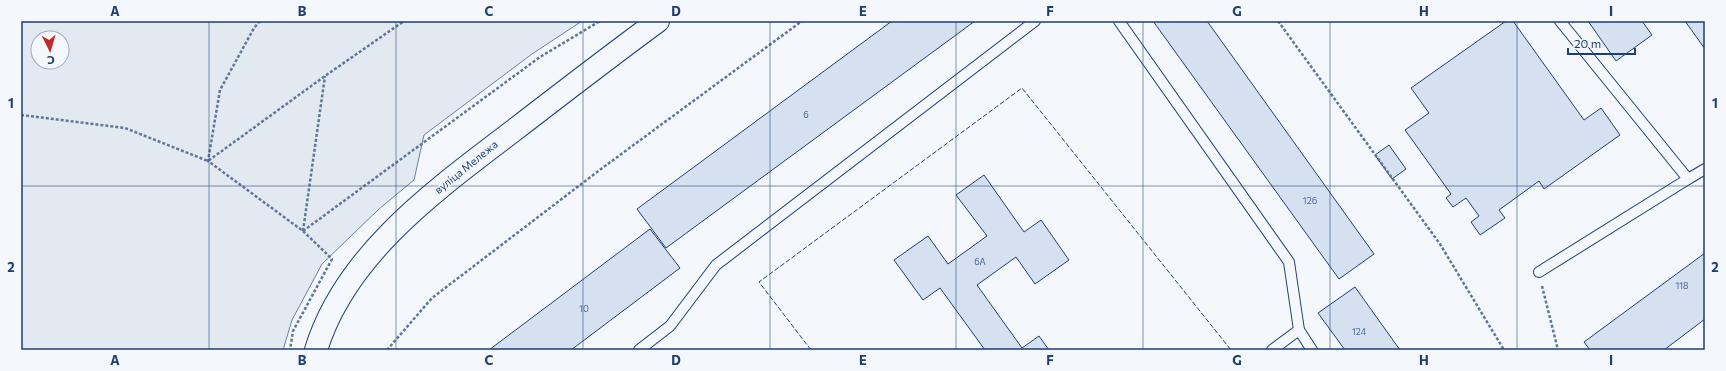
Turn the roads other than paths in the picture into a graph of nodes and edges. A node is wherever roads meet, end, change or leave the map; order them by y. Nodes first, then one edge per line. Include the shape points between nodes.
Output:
1 (658, 21) edge
2 (1036, 21) edge
3 (1120, 21) edge
4 (1560, 21) edge
5 (1705, 169) edge
6 (1688, 178) junction
7 (1539, 272) road end
8 (1299, 330) junction
9 (316, 350) edge
10 (639, 350) edge
11 (1272, 350) edge
12 (1312, 350) edge

1 - 9 main road, вуліца Мележа via 476,158 408,216 372,252 344,288
2 - 10 lane via 716,265 670,326
3 - 8 lane via 1289,262
4 - 6 lane
5 - 6 lane
6 - 7 lane
8 - 11 lane
8 - 12 lane

